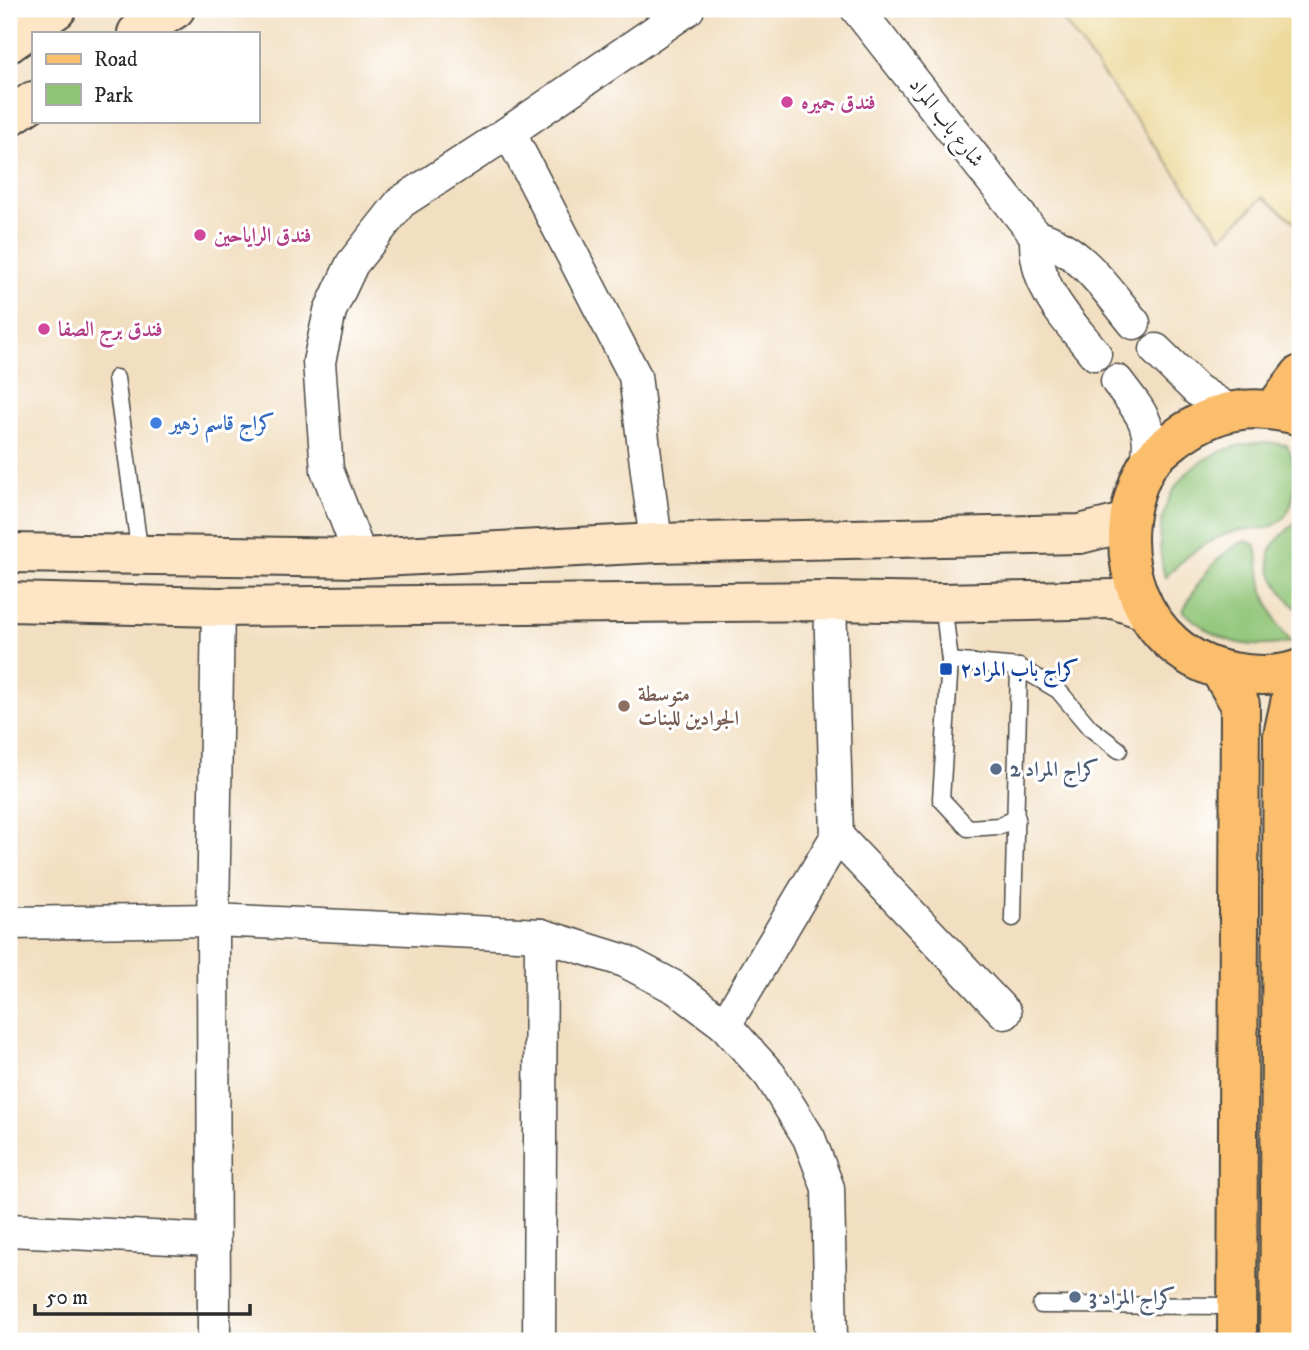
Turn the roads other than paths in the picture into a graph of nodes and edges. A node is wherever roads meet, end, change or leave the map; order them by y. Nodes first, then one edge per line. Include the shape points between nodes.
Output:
1 (57, 9) edge
2 (175, 9) edge
3 (688, 9) edge
4 (857, 9) edge
5 (139, 32) edge
6 (9, 43) edge
7 (32, 102) edge
8 (9, 117) edge
9 (509, 132) junction
10 (1037, 236) junction
11 (1134, 323) dead end
12 (1156, 350) dead end
13 (1095, 354) dead end
14 (1300, 374) edge
15 (116, 377) dead end
16 (1117, 381) dead end
17 (1230, 411) junction
18 (1287, 413) edge
19 (1146, 467) junction
20 (1128, 522) junction
21 (656, 543) junction
22 (9, 553) edge
23 (131, 555) junction
24 (361, 558) junction
25 (830, 600) junction
26 (9, 602) edge
27 (943, 603) junction
28 (123, 605) junction
29 (218, 607) junction
30 (1145, 610) junction
31 (950, 661) junction
32 (1020, 667) junction
33 (1219, 669) junction
34 (1299, 670) edge
35 (1119, 750) dead end
36 (1017, 818) junction
37 (837, 836) junction
38 (1013, 918) dead end
39 (213, 920) junction
40 (9, 923) edge
41 (541, 936) junction
42 (1005, 1013) dead end
43 (725, 1025) junction
44 (1290, 1226) edge
45 (9, 1230) edge
46 (212, 1240) junction
47 (1290, 1301) edge
48 (1041, 1305) dead end
49 (1237, 1323) edge
50 (214, 1341) edge
51 (539, 1341) edge
52 (831, 1341) edge
53 (1279, 1341) edge

1 - 6 street
2 - 5 street
3 - 9 street
4 - 10 street, شارع باب المراد
7 - 8 street
9 - 21 street via 635,376
9 - 24 street via 401,202 352,264 330,310 319,362 327,470
10 - 11 street, شارع باب المراد via 1054,241 1083,261
10 - 13 street via 1042,282
12 - 17 street via 1198,390
14 - 18 main road
15 - 23 lane
16 - 19 street via 1144,418 1150,451
17 - 18 main road
17 - 19 main road via 1190,428
19 - 20 main road
20 - 21 street via 1080,534
20 - 30 main road via 1127,552
21 - 24 street
22 - 23 street
23 - 24 street
23 - 28 street
25 - 27 street
25 - 29 street
25 - 37 street
26 - 28 street
27 - 30 street via 1114,599
27 - 31 lane
28 - 29 street
29 - 39 street
30 - 33 main road via 1177,646
31 - 32 lane
31 - 36 lane via 942,799 968,828 999,826
32 - 35 lane via 1058,690 1090,728
32 - 36 lane
33 - 34 main road via 1258,676
33 - 49 main road via 1240,704
34 - 44 main road via 1283,735
36 - 38 lane
37 - 42 street
37 - 43 street
39 - 40 street
39 - 41 street
39 - 46 street
41 - 43 street via 625,961 676,988
41 - 51 street
43 - 52 street via 770,1075 809,1138 828,1188
44 - 47 main road
45 - 46 street
46 - 50 street
47 - 53 main road
48 - 49 lane

